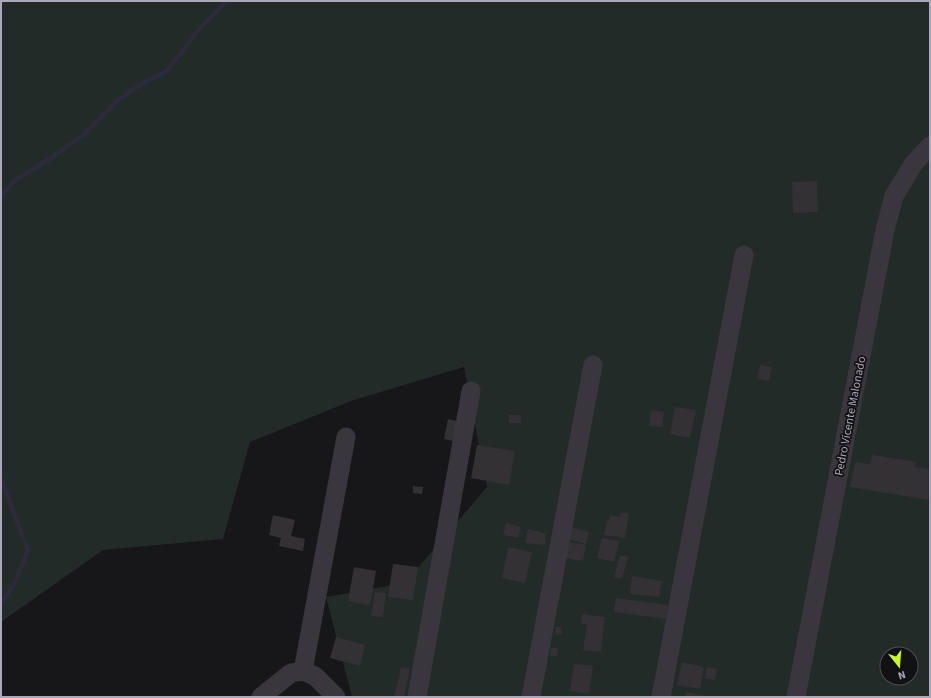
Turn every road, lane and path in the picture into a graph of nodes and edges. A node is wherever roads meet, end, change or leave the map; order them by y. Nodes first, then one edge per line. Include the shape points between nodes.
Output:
1 (930, 146) edge
2 (744, 255) dead end
3 (593, 365) dead end
4 (471, 391) dead end
5 (346, 437) dead end
6 (303, 671) junction
7 (261, 697) edge
8 (336, 697) edge
9 (417, 697) edge
10 (531, 697) edge
11 (661, 697) edge
12 (796, 697) edge

1 - 12 street, Pedro Vicente Malonado via 914,163 894,196 885,230
2 - 11 street
3 - 10 street
4 - 9 street
5 - 6 street
6 - 7 street via 291,673
6 - 8 street via 314,676

